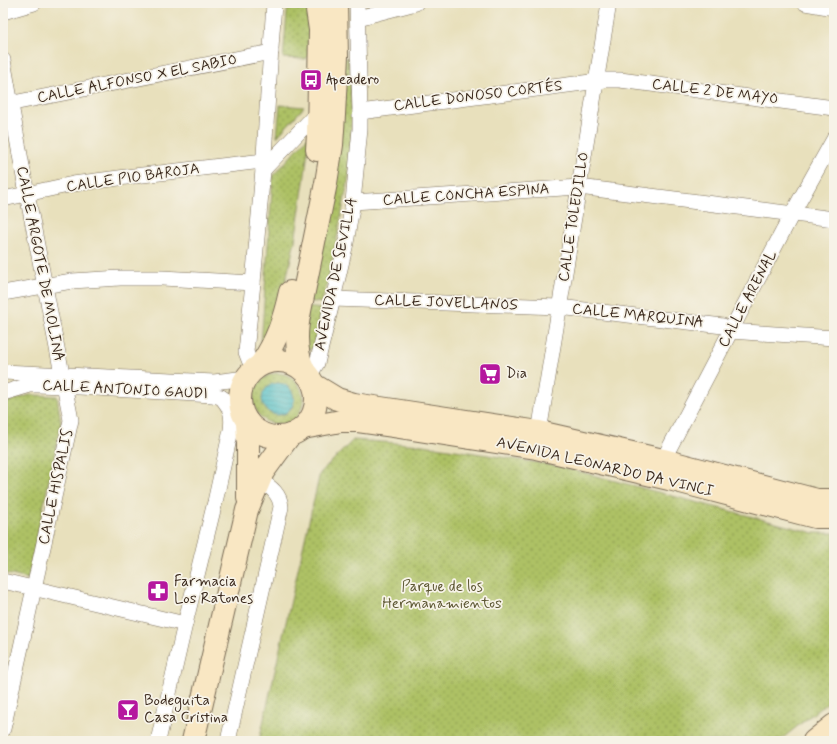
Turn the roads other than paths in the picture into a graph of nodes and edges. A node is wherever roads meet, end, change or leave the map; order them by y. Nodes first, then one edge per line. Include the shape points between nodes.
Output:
1 (34, 3) edge
2 (274, 3) edge
3 (316, 3) edge
4 (336, 3) edge
5 (416, 3) edge
6 (609, 3) edge
7 (813, 4) edge
8 (834, 8) edge
9 (358, 10) edge
10 (3, 12) edge
11 (271, 52) junction
12 (3, 60) edge
13 (596, 81) junction
14 (7, 104) edge
15 (834, 108) edge
16 (319, 111) junction
17 (360, 112) junction
18 (834, 139) edge
19 (263, 166) junction
20 (579, 187) junction
21 (27, 194) junction
22 (3, 199) edge
23 (353, 202) junction
24 (792, 214) junction
25 (834, 219) edge
26 (253, 283) junction
27 (45, 285) junction
28 (3, 293) edge
29 (333, 299) junction
30 (559, 308) junction
31 (730, 332) junction
32 (834, 338) edge
33 (247, 369) junction
34 (3, 372) edge
35 (309, 377) junction
36 (62, 380) junction
37 (3, 393) edge
38 (221, 397) junction
39 (245, 417) junction
40 (296, 432) junction
41 (539, 432) junction
42 (226, 448) junction
43 (663, 460) junction
44 (260, 480) junction
45 (834, 500) edge
46 (247, 510) junction
47 (834, 517) edge
48 (3, 581) edge
49 (34, 588) junction
50 (185, 624) junction
51 (834, 725) edge
52 (3, 729) edge
53 (158, 741) edge
54 (193, 741) edge
55 (228, 741) edge
56 (814, 741) edge

1 - 10 street
2 - 11 street
3 - 16 main road via 320,30
4 - 35 main road, AVENIDA DE SEVILLA via 337,56 332,145 298,328 299,357
5 - 9 street
6 - 13 street, CALLE TOLEDILLO
7 - 8 street
9 - 17 street, AVENIDA DE SEVILLA
11 - 14 street, CALLE ALFONSO X EL SABIO
11 - 19 street
12 - 14 street, CALLE ARGOTE DE MOLINA
13 - 15 street, CALLE 2 DE MAYO via 620,80
13 - 17 street, CALLE DONOSO CORTÉS
13 - 20 street, CALLE TOLEDILLO
14 - 21 street, CALLE ARGOTE DE MOLINA
16 - 19 street
16 - 33 main road via 314,171 285,315 269,353
17 - 23 street, AVENIDA DE SEVILLA
18 - 24 street, CALLE ARENAL
19 - 21 street, CALLE PIO BAROJA via 134,176
19 - 26 street
20 - 23 street, CALLE CONCHA ESPINA
20 - 24 street, CALLE CONCHA ESPINA
20 - 30 street, CALLE TOLEDILLO
21 - 22 street, CALLE PIO BAROJA
21 - 27 street, CALLE ARGOTE DE MOLINA
23 - 29 street, AVENIDA DE SEVILLA
24 - 25 street, CALLE CONCHA ESPINA
24 - 31 street, CALLE ARENAL
26 - 27 street via 140,277
26 - 33 street
27 - 28 street
27 - 36 street, CALLE ARGOTE DE MOLINA
29 - 30 street, CALLE JOVELLANOS
29 - 35 street, AVENIDA DE SEVILLA via 317,363
30 - 31 street, CALLE MARQUINA via 723,326
30 - 41 street, CALLE TOLEDILLO
31 - 32 street, CALLE MARQUINA
31 - 43 street, CALLE ARENAL
33 - 35 main road via 271,361 281,361 291,363
33 - 36 street, CALLE ANTONIO GAUDI via 214,382
33 - 39 main road via 240,392 240,403
34 - 36 street, CALLE ANTONIO GAUDI
35 - 40 main road via 317,397 316,408 311,419
35 - 41 main road, AVENIDA LEONARDO DA VINCI via 337,399 354,404
36 - 37 street, CALLE ANTONIO GAUDI
36 - 38 street, CALLE ANTONIO GAUDI
36 - 49 street, CALLE HISPALIS via 70,420
38 - 39 street, CALLE ANTONIO GAUDI
38 - 42 street via 232,415
39 - 40 main road via 256,430 266,435 278,437
39 - 42 street
39 - 46 main road via 248,444
40 - 44 main road via 263,472
40 - 47 main road, AVENIDA LEONARDO DA VINCI via 341,421 358,421 536,448 815,517
41 - 43 main road, AVENIDA LEONARDO DA VINCI
42 - 50 street
43 - 45 main road, AVENIDA LEONARDO DA VINCI via 817,500
44 - 46 main road
44 - 55 street via 280,498 281,507
46 - 54 main road
48 - 49 street
49 - 50 street
49 - 52 street, CALLE HISPALIS
50 - 53 street
51 - 56 main road

